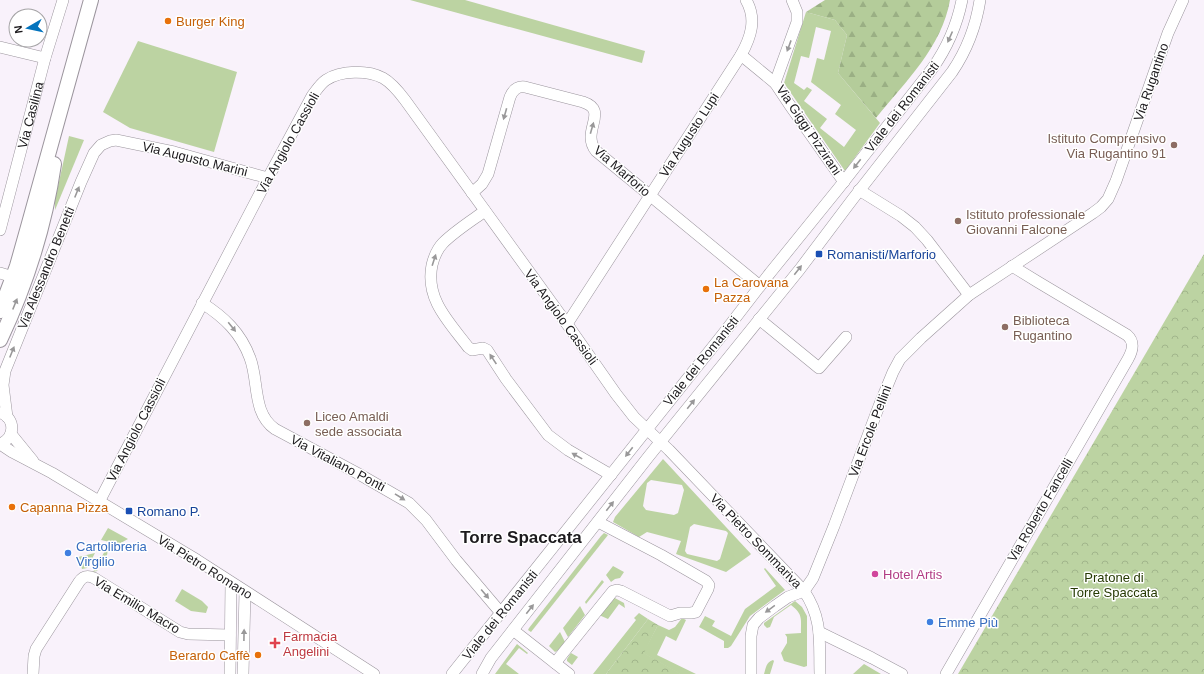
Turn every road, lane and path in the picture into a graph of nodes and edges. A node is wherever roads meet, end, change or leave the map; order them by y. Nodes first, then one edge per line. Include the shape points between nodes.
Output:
1 (61, 0) edge
2 (91, 0) edge
3 (746, 0) edge
4 (962, 0) edge
5 (980, 0) edge
6 (1183, 0) edge
7 (794, 4) edge
8 (0, 48) edge
9 (741, 55) junction
10 (46, 58) junction
11 (776, 83) junction
12 (57, 122) junction
13 (122, 141) joint
14 (268, 178) junction
15 (844, 182) junction
16 (859, 190) junction
17 (472, 193) junction
18 (650, 195) junction
19 (485, 211) junction
20 (0, 230) edge
21 (1012, 266) junction
22 (7, 275) edge
23 (760, 286) junction
24 (969, 294) junction
25 (202, 303) junction
26 (0, 311) edge
27 (759, 319) junction
28 (567, 324) junction
29 (846, 337) dead end
30 (0, 340) edge
31 (2, 413) edge
32 (646, 429) junction
33 (11, 434) junction
34 (661, 442) junction
35 (0, 444) edge
36 (35, 463) junction
37 (611, 475) junction
38 (99, 502) junction
39 (598, 522) junction
40 (231, 583) junction
41 (804, 591) junction
42 (245, 592) junction
43 (501, 613) junction
44 (513, 630) junction
45 (819, 632) junction
46 (230, 636) junction
47 (555, 663) junction
48 (33, 674) edge
49 (230, 674) edge
50 (243, 674) edge
51 (374, 674) edge
52 (452, 674) edge
53 (482, 674) edge
54 (569, 674) edge
55 (751, 674) edge
56 (820, 674) edge
57 (902, 674) edge
58 (946, 674) edge

1 - 10 street, Via Casilina
2 - 12 main road, Via Casilina
3 - 9 street, Via Augusto Lupi via 751,10 752,26
4 -> 15 street, Viale dei Romanisti via 953,32 940,58
5 - 16 street, Viale dei Romanisti via 970,38 952,72
6 - 21 street, Via Rugantino via 1168,33 1108,199 1097,210
7 -> 11 street, Via Giggi Pizzirani via 797,15 796,28
8 - 10 street
9 - 11 street
9 - 18 street, Via Augusto Lupi
10 - 20 street, Via Casilina
11 - 15 street, Via Giggi Pizzirani
12 - 22 main road, Via Casilina via 28,227
30 -> 12 main road, Via Casilina via 28,272 38,240 50,186
13 - 14 street, Via Augusto Marini via 174,152
31 -> 13 street, Via Alessandro Benetti via 5,371 81,182 98,148 111,140
14 - 17 street, Via Angiolo Cassioli via 304,110 321,84 337,75 364,73 382,78 398,91
14 - 25 street, Via Angiolo Cassioli
15 - 23 street, Viale dei Romanisti
16 - 24 street via 915,227
27 -> 16 street, Viale dei Romanisti
18 -> 17 street, Via Marforio via 594,149 590,137 595,116 592,106 522,87 515,89 510,97 486,179
17 - 19 street, Via Angiolo Cassioli
18 - 23 street, Via Marforio
18 - 28 street, Via Augusto Lupi
19 - 28 street, Via Angiolo Cassioli
37 -> 19 street via 548,435 487,350 472,350 468,347 439,308 430,276 438,251 447,240
21 - 24 street, Via Rugantino
21 - 58 street, Via Roberto Fancelli via 1126,335 1130,338 1132,351
22 - 26 main road, Via Casilina
23 - 32 street, Viale dei Romanisti
24 - 41 street, Via Ercole Pellini via 905,353 893,372 821,560
25 - 38 street, Via Angiolo Cassioli
25 -> 43 street, Via Vitaliano Ponti via 231,325 246,349 253,368 259,407 268,425 409,503 426,520
27 - 29 street via 819,368
34 -> 27 street, Viale dei Romanisti
28 - 32 street, Via Angiolo Cassioli via 616,394
31 - 33 street, Via Alessandro Benetti via 12,425
32 - 34 street, Via Pietro Sommariva
32 -> 37 street, Viale dei Romanisti
33 - 35 street
33 - 36 street, Via Pietro Romano
39 -> 34 street, Viale dei Romanisti
34 - 41 street, Via Pietro Sommariva
35 - 36 street, Via Pietro Romano
36 - 38 street, Via Pietro Romano
37 - 43 street, Viale dei Romanisti
38 - 40 street, Via Pietro Romano
44 -> 39 street, Viale dei Romanisti
39 - 47 street via 706,581 708,589 696,612 670,616 621,591 613,591
40 - 42 street, Via Pietro Romano
40 - 46 street
41 - 45 street, Via Pietro Sommariva via 816,614
41 -> 55 street via 784,599 754,622 751,636
50 -> 42 street
42 - 51 street, Via Pietro Romano
43 - 52 street, Viale dei Romanisti
44 - 47 street
44 - 53 street, Viale dei Romanisti via 488,662
45 - 56 street, Via Pietro Sommariva
45 - 57 street
46 - 48 street, Via Emilio Macro via 180,632 98,580 85,576 36,649
46 - 49 street
47 - 54 street

